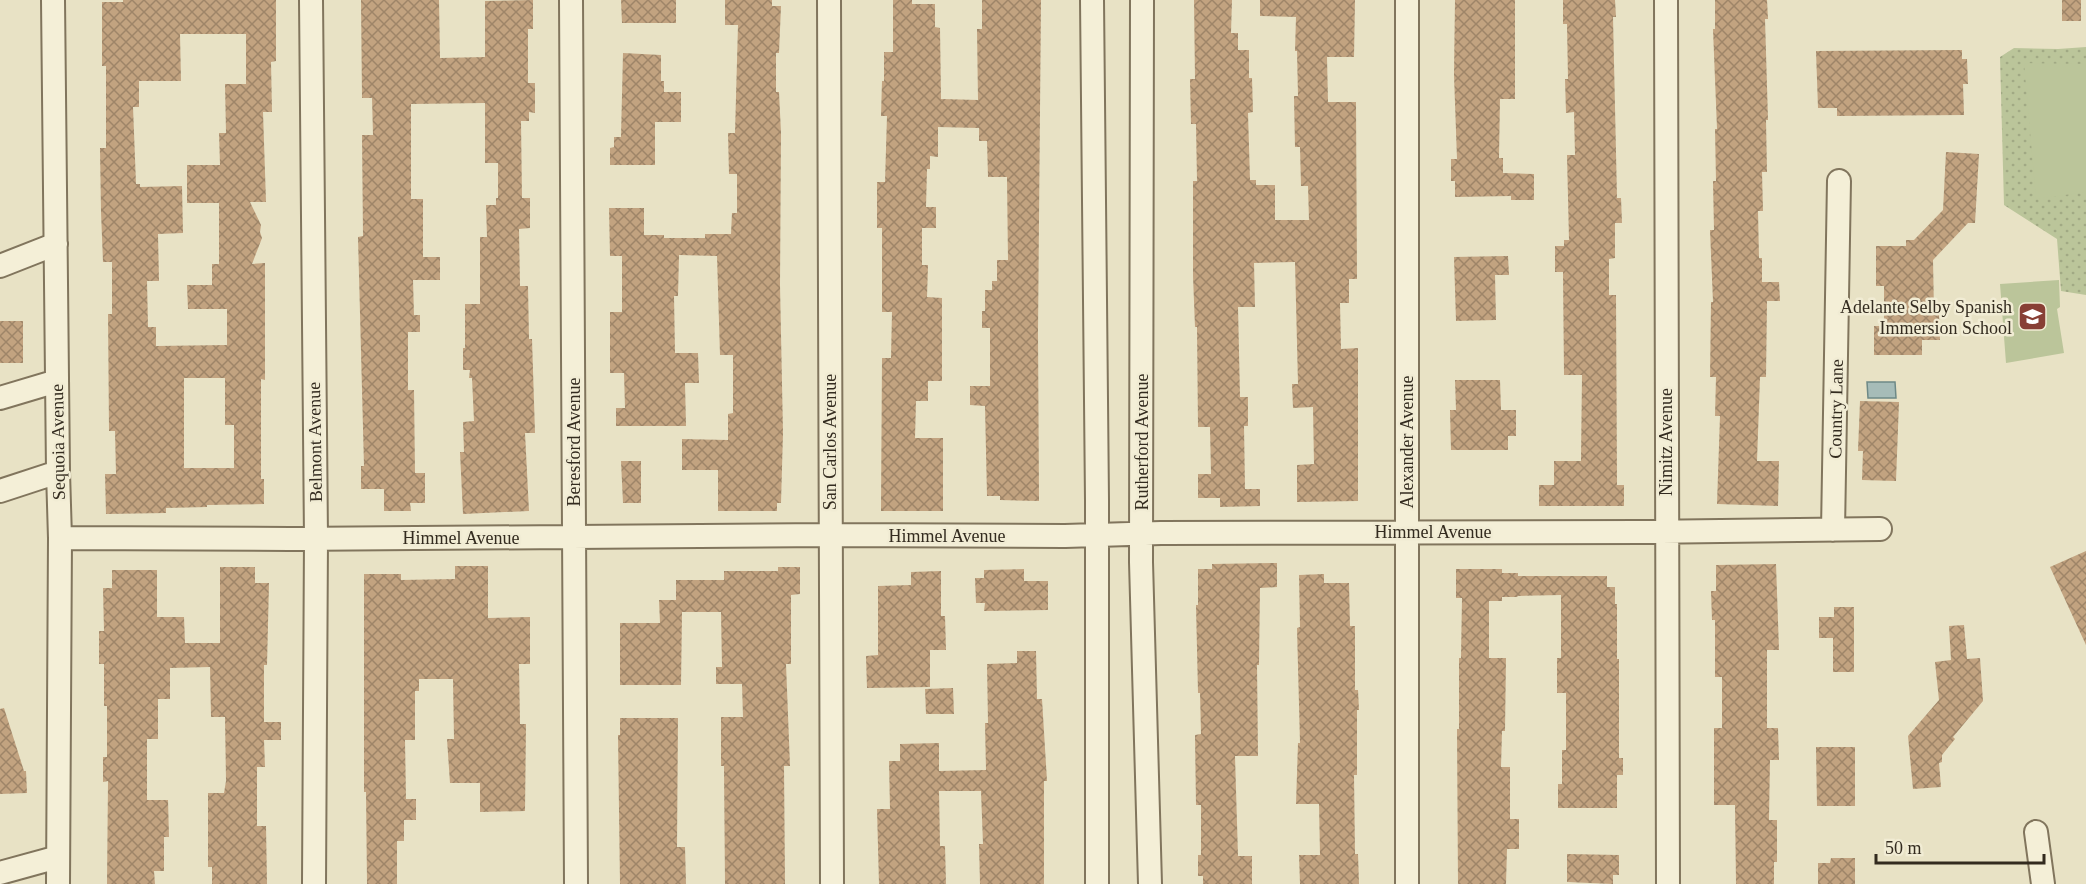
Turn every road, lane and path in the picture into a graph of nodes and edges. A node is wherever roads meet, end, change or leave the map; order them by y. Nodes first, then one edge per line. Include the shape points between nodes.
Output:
1 (53, 0) edge
2 (311, 0) edge
3 (571, 0) edge
4 (829, 0) edge
5 (1092, 0) edge
6 (1142, 0) edge
7 (1407, 0) edge
8 (1666, 0) edge
9 (1839, 181) dead end
10 (56, 244) junction
11 (0, 266) edge
12 (57, 381) junction
13 (0, 398) edge
14 (58, 472) junction
15 (0, 491) edge
16 (1880, 529) dead end
17 (1833, 530) junction
18 (1407, 532) junction
19 (1666, 532) junction
20 (1141, 534) junction
21 (830, 535) junction
22 (1096, 535) junction
23 (60, 538) junction
24 (316, 538) junction
25 (574, 538) junction
26 (2036, 832) dead end
27 (58, 857) junction
28 (0, 873) edge
29 (58, 884) edge
30 (314, 884) edge
31 (576, 884) edge
32 (832, 884) edge
33 (1097, 884) edge
34 (1150, 884) edge
35 (1407, 884) edge
36 (1668, 884) edge
37 (2043, 884) edge

1 - 10 street, Sequoia Avenue
2 - 24 street, Belmont Avenue
3 - 25 street, Beresford Avenue
4 - 21 street, San Carlos Avenue
5 - 22 street
6 - 20 street, Rutherford Avenue
7 - 18 street, Alexander Avenue
8 - 19 street, Nimitz Avenue
9 - 17 street, Country Lane
10 - 11 street
10 - 12 street, Sequoia Avenue
12 - 13 street
12 - 14 street, Sequoia Avenue
14 - 15 street
14 - 23 street, Sequoia Avenue
16 - 17 street, Himmel Avenue
17 - 19 street, Himmel Avenue
18 - 19 street, Himmel Avenue
18 - 20 street, Himmel Avenue
18 - 35 street, Alexander Avenue
19 - 36 street, Nimitz Avenue
20 - 22 street, Himmel Avenue
20 - 34 street, Rutherford Avenue
21 - 22 street, Himmel Avenue
21 - 25 street, Himmel Avenue
21 - 32 street, San Carlos Avenue
22 - 33 street
23 - 24 street, Himmel Avenue
23 - 27 street, Sequoia Avenue
24 - 25 street, Himmel Avenue
24 - 30 street, Belmont Avenue
25 - 31 street, Beresford Avenue
26 - 37 street
27 - 28 street
27 - 29 street, Sequoia Avenue

